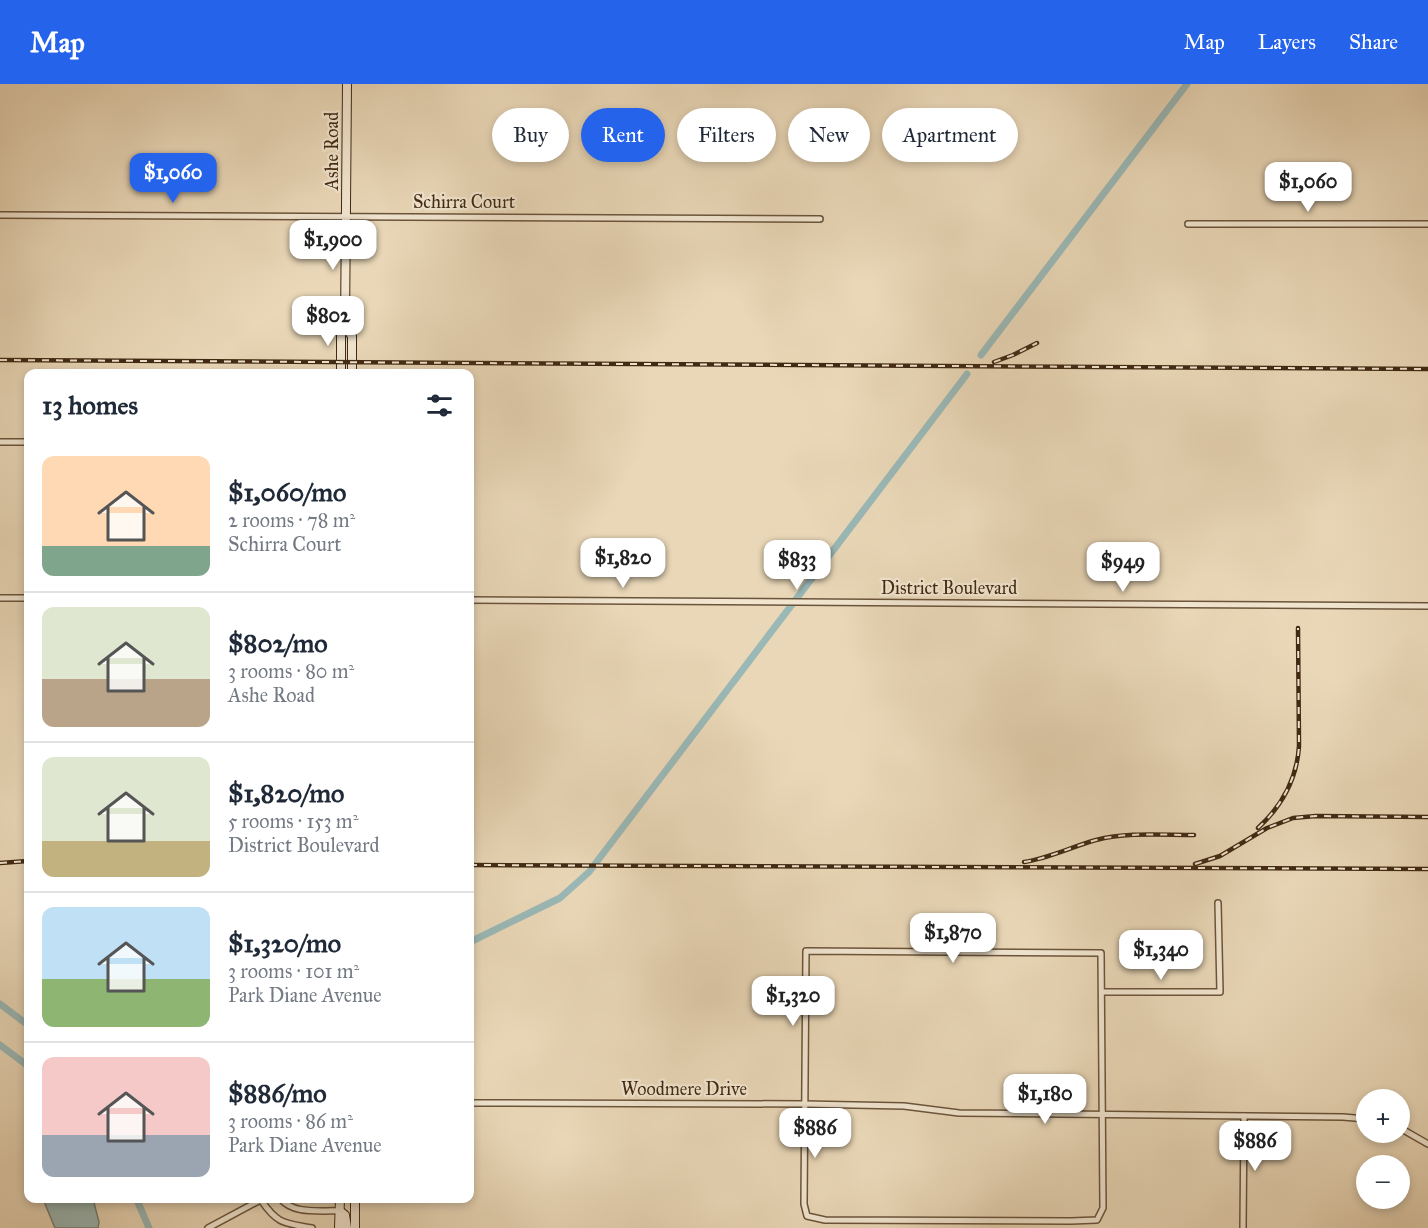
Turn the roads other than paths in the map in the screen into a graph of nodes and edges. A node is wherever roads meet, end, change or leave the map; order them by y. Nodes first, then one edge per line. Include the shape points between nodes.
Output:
1 (347, 84) edge
2 (0, 215) edge
3 (346, 216) junction
4 (820, 219) dead end
5 (1188, 224) dead end
6 (1428, 224) edge
7 (345, 327) junction
8 (341, 369) edge
9 (352, 369) edge
10 (0, 442) edge
11 (24, 442) edge
12 (0, 598) edge
13 (24, 598) edge
14 (474, 600) edge
15 (1428, 606) edge
16 (1218, 903) dead end
17 (1102, 992) junction
18 (474, 1103) edge
19 (804, 1104) junction
20 (1103, 1114) junction
21 (1244, 1116) junction
22 (1356, 1118) edge
23 (1410, 1134) edge
24 (1428, 1144) edge
25 (255, 1203) edge
26 (265, 1203) edge
27 (286, 1203) edge
28 (340, 1203) edge
29 (355, 1203) edge
30 (340, 1211) junction
31 (208, 1228) edge
32 (312, 1228) edge
33 (339, 1228) edge
34 (347, 1228) edge
35 (355, 1228) edge
36 (1243, 1228) edge

1 - 3 street, Ashe Road
2 - 3 street, Schirra Court
3 - 4 street, Schirra Court
3 - 7 street, Ashe Road
5 - 6 street
7 - 8 street, Ashe Road via 341,335
7 - 9 street, Ashe Road via 352,336
10 - 11 street
12 - 13 street
14 - 15 street, District Boulevard
16 - 17 street via 1220,992
17 - 19 street via 1101,953 806,951
17 - 20 street
18 - 19 street, Woodmere Drive
19 - 20 street, Woodmere Drive via 904,1106 959,1113
19 - 20 street via 804,1204 807,1216 825,1220 1097,1220 1103,1208
20 - 21 street, Woodmere Drive
21 - 22 street, Woodmere Drive
21 - 36 street
23 - 24 street
25 - 31 street
26 - 32 street via 282,1223
27 - 30 street via 300,1210
28 - 30 street
29 - 35 street
30 - 33 street
30 - 34 street via 345,1215

